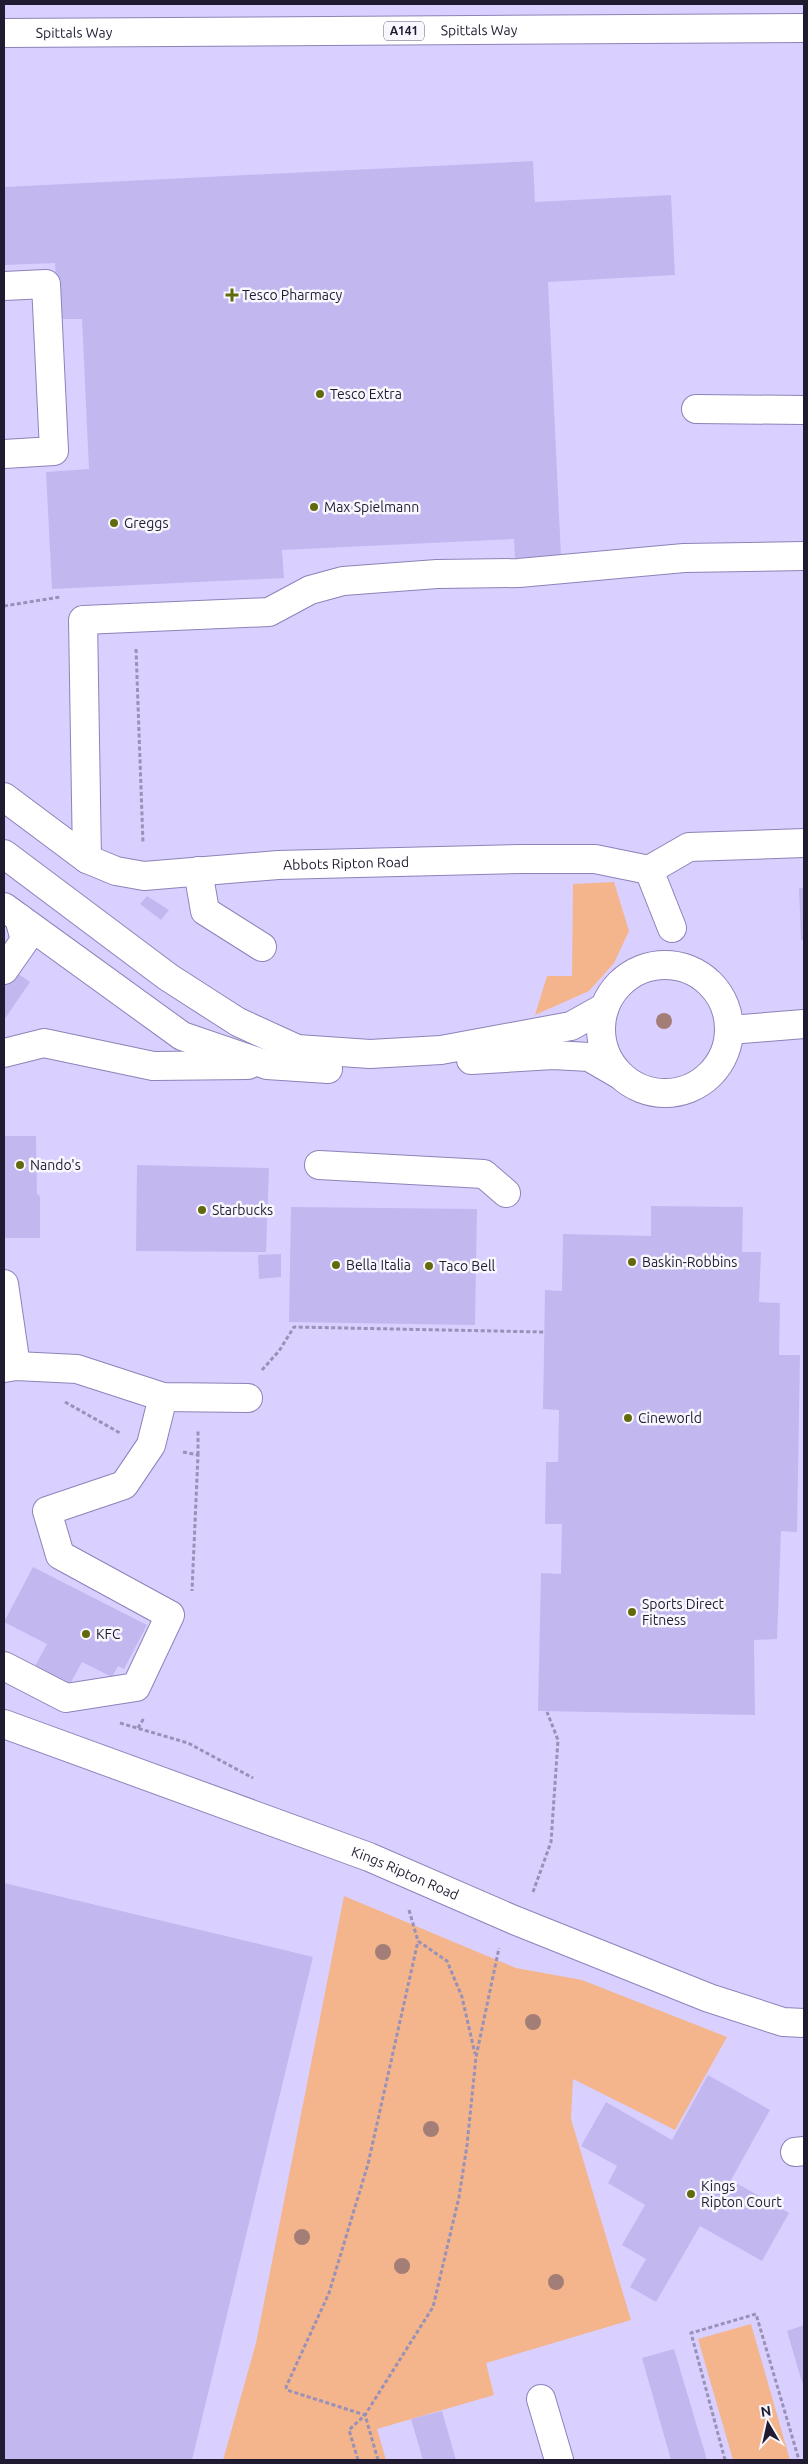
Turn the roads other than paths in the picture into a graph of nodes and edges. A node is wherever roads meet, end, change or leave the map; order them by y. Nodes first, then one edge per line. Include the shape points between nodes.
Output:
1 (804, 28) edge
2 (4, 34) edge
3 (4, 286) edge
4 (696, 409) dead end
5 (804, 410) edge
6 (4, 454) edge
7 (804, 556) edge
8 (4, 797) edge
9 (804, 843) edge
10 (4, 854) edge
11 (87, 859) junction
12 (649, 870) junction
13 (198, 872) junction
14 (11, 912) edge
15 (672, 928) dead end
16 (262, 946) dead end
17 (4, 970) edge
18 (605, 1007) junction
19 (804, 1024) edge
20 (730, 1030) junction
21 (4, 1053) edge
22 (267, 1065) junction
23 (620, 1075) junction
24 (319, 1165) dead end
25 (506, 1193) dead end
26 (4, 1284) edge
27 (10, 1367) edge
28 (250, 1386) road end
29 (163, 1397) junction
30 (4, 1666) edge
31 (4, 1724) edge
32 (804, 2022) edge
33 (541, 2400) dead end
34 (559, 2460) edge

1 - 2 main road, Spittals Way / A141
3 - 6 main road via 46,284 54,451
4 - 5 main road
7 - 11 main road via 684,558 519,572 343,581 310,590 269,612 83,620
8 - 11 main road, Abbots Ripton Road
9 - 12 main road via 689,847
10 - 18 main road via 168,977 238,1022 297,1049 370,1054 441,1050 571,1026
11 - 13 main road, Abbots Ripton Road via 116,871 144,876
12 - 13 main road, Abbots Ripton Road via 595,859 532,859 278,865
12 - 15 main road
13 - 16 main road via 205,911
14 - 17 main road via 25,940
14 - 22 main road via 182,1036
18 - 20 main road via 622,982 632,974 652,966 674,965 695,972 713,986 728,1014
18 - 23 main road via 601,1025 603,1043 609,1060
19 - 20 main road
20 - 23 main road via 726,1051 715,1070 699,1084 679,1092 658,1093 637,1087
21 - 22 main road via 44,1042 153,1066
22 - 23 main road via 315,1069 553,1055 589,1058
24 - 25 main road via 484,1174
26 - 27 main road
27 - 29 main road via 77,1369
28 - 29 main road via 209,1397
29 - 30 main road via 151,1445 124,1485 47,1511 60,1555 170,1614 136,1687 66,1698
31 - 32 main road, Kings Ripton Road via 369,1857 514,1920 709,1998 783,2022
33 - 34 main road

